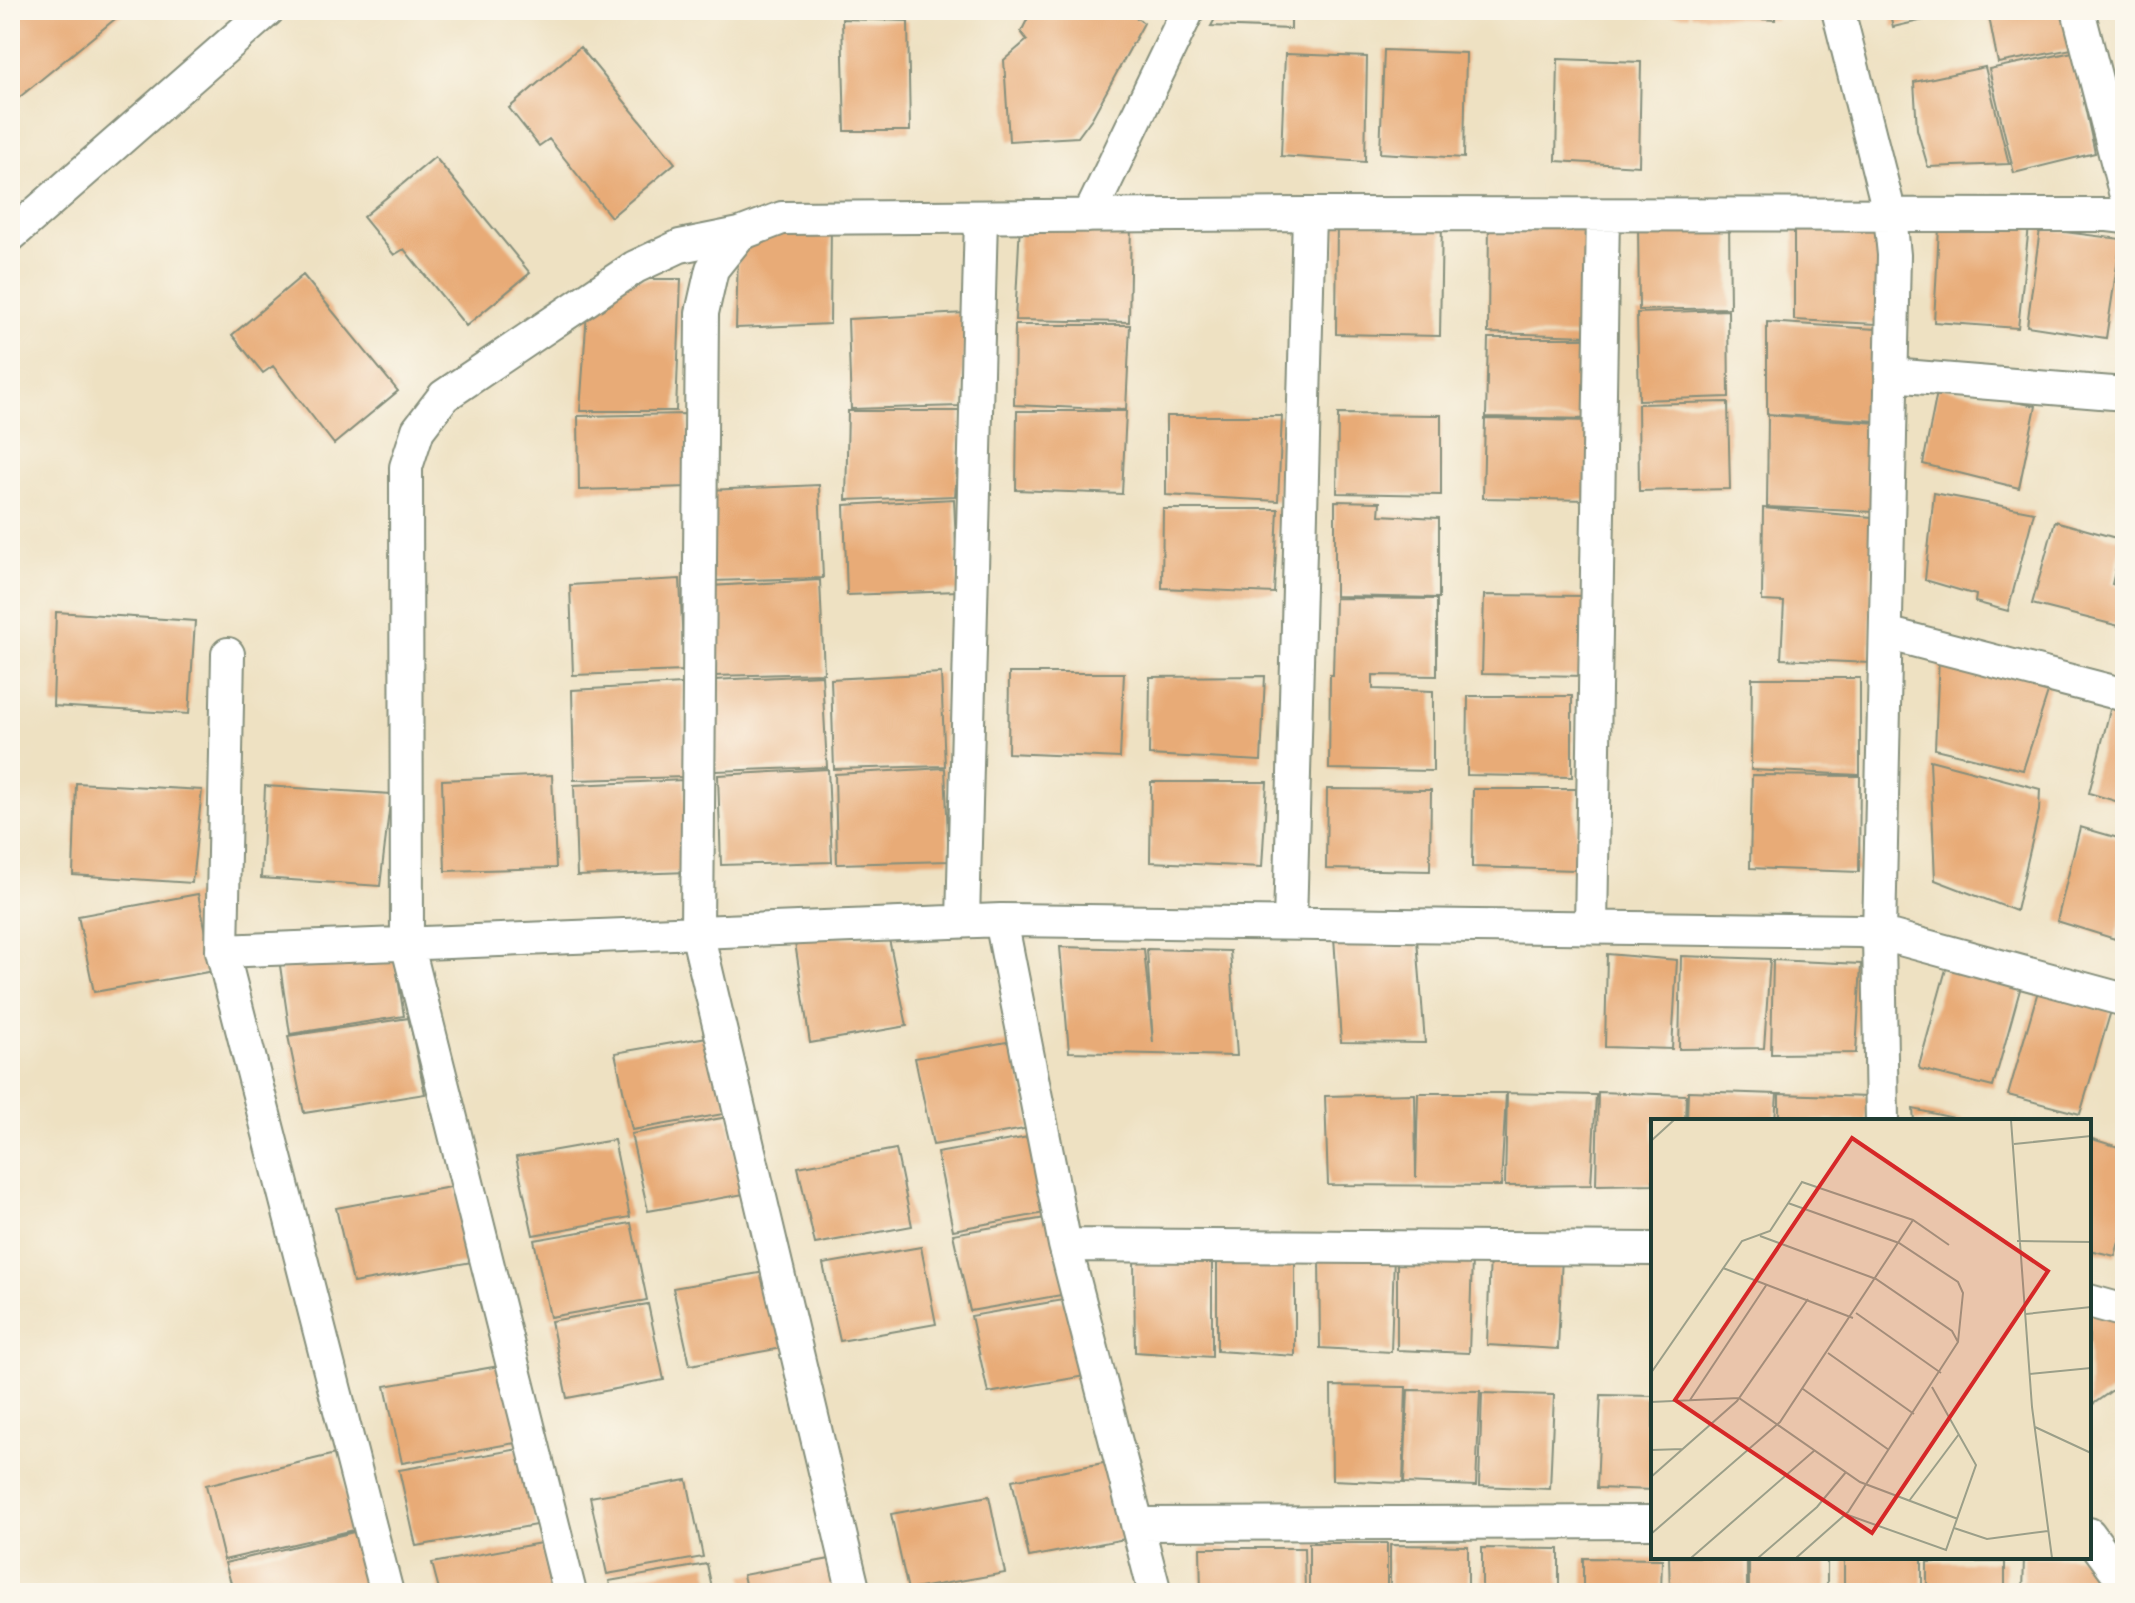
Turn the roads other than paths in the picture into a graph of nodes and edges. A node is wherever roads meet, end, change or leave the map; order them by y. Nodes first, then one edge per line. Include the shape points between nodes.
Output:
1 (268, 10) edge
2 (1188, 10) edge
3 (1838, 10) edge
4 (2078, 10) edge
5 (2125, 192) edge
6 (1309, 214) junction
7 (1603, 215) junction
8 (1890, 215) junction
9 (1089, 216) junction
10 (981, 217) junction
11 (2125, 217) edge
12 (740, 234) junction
13 (10, 236) edge
14 (1891, 375) junction
15 (2125, 394) edge
16 (1886, 633) junction
17 (228, 654) dead end
18 (2125, 695) edge
19 (1001, 920) junction
20 (963, 921) junction
21 (1290, 923) junction
22 (1591, 927) junction
23 (697, 932) junction
24 (1879, 934) junction
25 (407, 943) junction
26 (222, 951) junction
27 (2125, 1000) edge
28 (1882, 1119) edge
29 (1065, 1245) junction
30 (1651, 1249) edge
31 (2091, 1302) edge
32 (2125, 1311) edge
33 (1651, 1522) edge
34 (1137, 1524) junction
35 (2091, 1537) edge
36 (2125, 1583) edge
37 (387, 1593) edge
38 (570, 1593) edge
39 (854, 1593) edge
40 (1155, 1593) edge

1 - 13 street
2 - 9 street
3 - 8 street
4 - 5 street
6 - 7 street
6 - 9 street
6 - 21 street
7 - 8 street
7 - 22 street
8 - 11 street
8 - 14 street
9 - 10 street
10 - 12 street via 782,218
10 - 20 street
12 - 23 street via 712,269 702,313
12 - 25 street via 680,246 635,267 444,396 418,430 406,467
14 - 15 street
14 - 16 street
16 - 18 street
16 - 24 street
17 - 26 street
19 - 20 street
19 - 21 street
19 - 29 street
20 - 23 street
21 - 22 street
22 - 24 street
23 - 25 street
23 - 39 street
24 - 27 street
24 - 28 street
25 - 26 street
25 - 38 street
26 - 37 street
29 - 30 street
29 - 34 street
31 - 32 street
33 - 34 street
34 - 40 street
35 - 36 street

